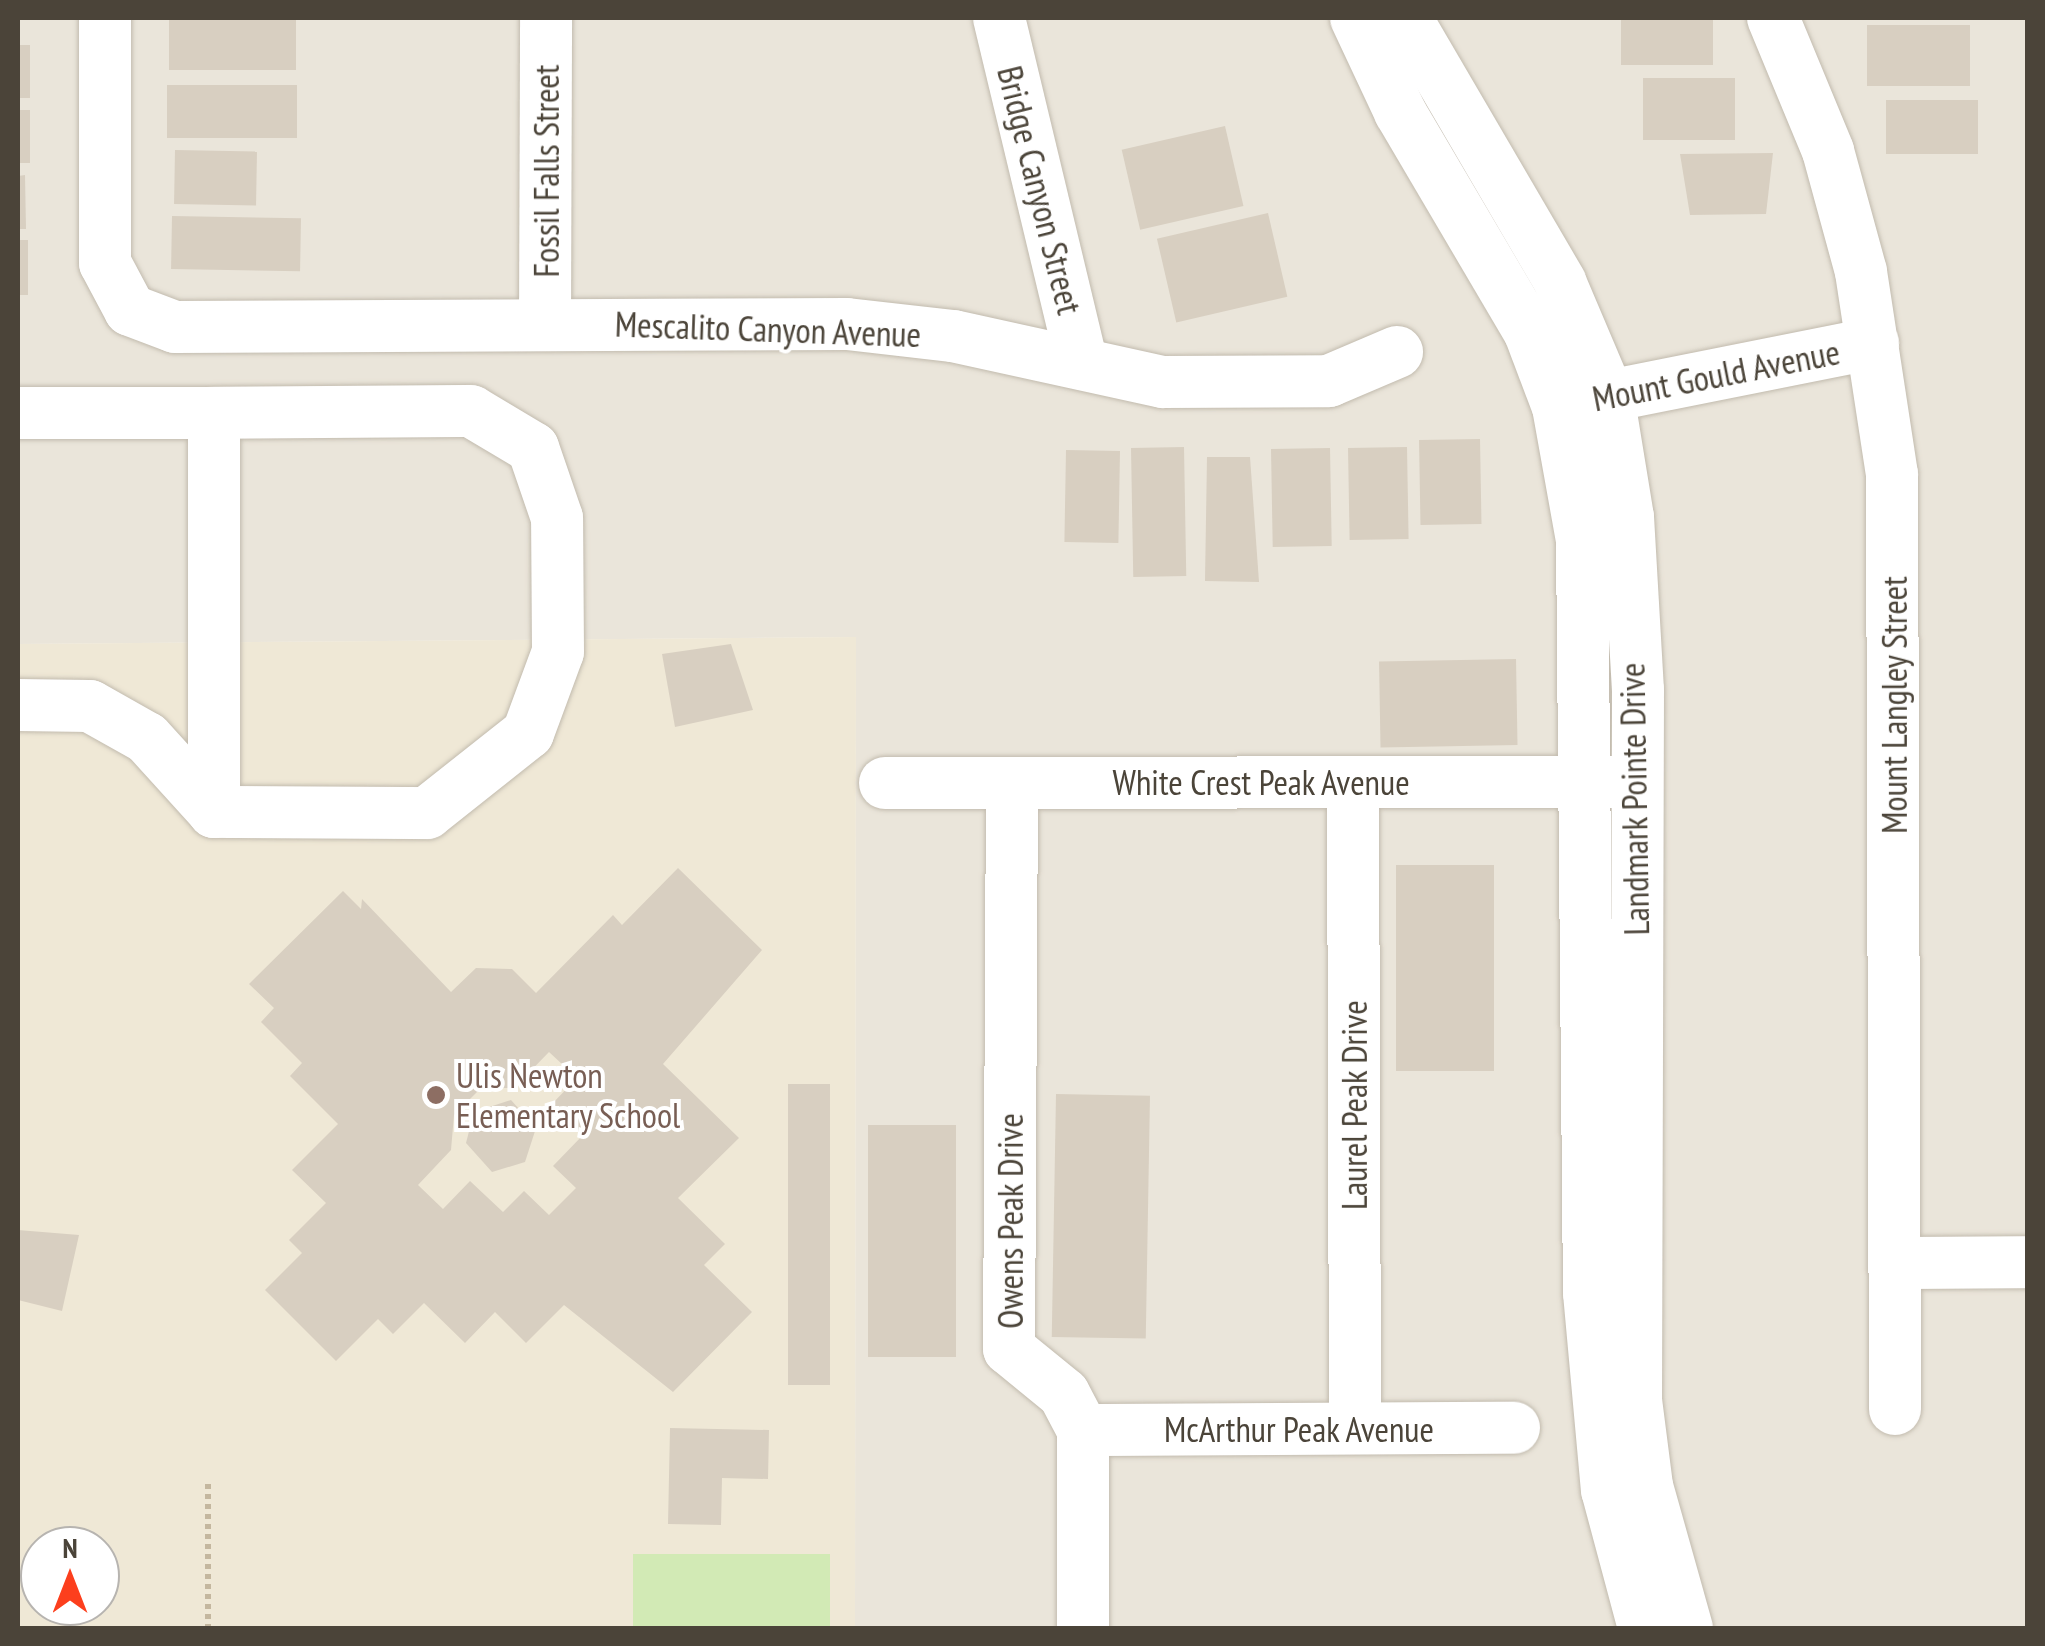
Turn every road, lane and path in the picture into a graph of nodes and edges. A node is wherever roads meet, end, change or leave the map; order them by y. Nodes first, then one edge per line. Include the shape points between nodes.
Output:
1 (104, 18) edge
2 (546, 18) edge
3 (999, 18) edge
4 (1356, 18) edge
5 (1406, 18) edge
6 (1773, 18) edge
7 (545, 324) junction
8 (1873, 344) junction
9 (1397, 352) dead end
10 (1082, 363) junction
11 (1608, 395) junction
12 (1558, 407) junction
13 (18, 413) edge
14 (214, 413) junction
15 (18, 705) edge
16 (1353, 782) junction
17 (1585, 782) junction
18 (1637, 782) junction
19 (885, 783) dead end
20 (1012, 783) junction
21 (214, 812) junction
22 (2028, 1262) edge
23 (1897, 1263) junction
24 (1895, 1409) dead end
25 (1354, 1428) junction
26 (1514, 1428) dead end
27 (1083, 1430) junction
28 (208, 1484) dead end
29 (208, 1628) edge
30 (1083, 1628) edge
31 (1644, 1628) edge
32 (1687, 1628) edge

1 - 7 street, Mescalito Canyon Avenue via 104,263 130,310 175,327
2 - 7 street, Fossil Falls Street
3 - 10 street, Bridge Canyon Street
4 - 12 street, Landmark Pointe Drive via 1400,112 1499,272
5 - 11 street, Landmark Pointe Drive via 1560,282
6 - 8 street, Mount Langley Street via 1828,152
7 - 10 street, Mescalito Canyon Avenue via 847,324
8 - 11 street, Mount Gould Avenue
8 - 23 street, Mount Langley Street via 1892,474
9 - 10 street, Mescalito Canyon Avenue via 1329,381 1164,382
11 - 12 street, Mount Gould Avenue
11 - 18 street, Landmark Pointe Drive via 1630,546
12 - 17 street, Landmark Pointe Drive via 1582,540
13 - 14 street
14 - 21 street
14 - 21 street via 471,411 533,448 556,518 558,652 528,733 427,813
15 - 21 street via 90,706 146,738
16 - 17 street, White Crest Peak Avenue
16 - 20 street, White Crest Peak Avenue
16 - 25 street, Laurel Peak Drive
17 - 18 street, White Crest Peak Avenue
17 - 31 street, Landmark Pointe Drive via 1588,1294 1607,1490
18 - 32 street, Landmark Pointe Drive via 1636,1400 1647,1486
19 - 20 street, White Crest Peak Avenue
20 - 27 street, Owens Peak Drive via 1010,1349 1064,1394
22 - 23 street
23 - 24 street, Mount Langley Street
25 - 26 street, McArthur Peak Avenue
25 - 27 street, McArthur Peak Avenue
27 - 30 street
28 - 29 path

